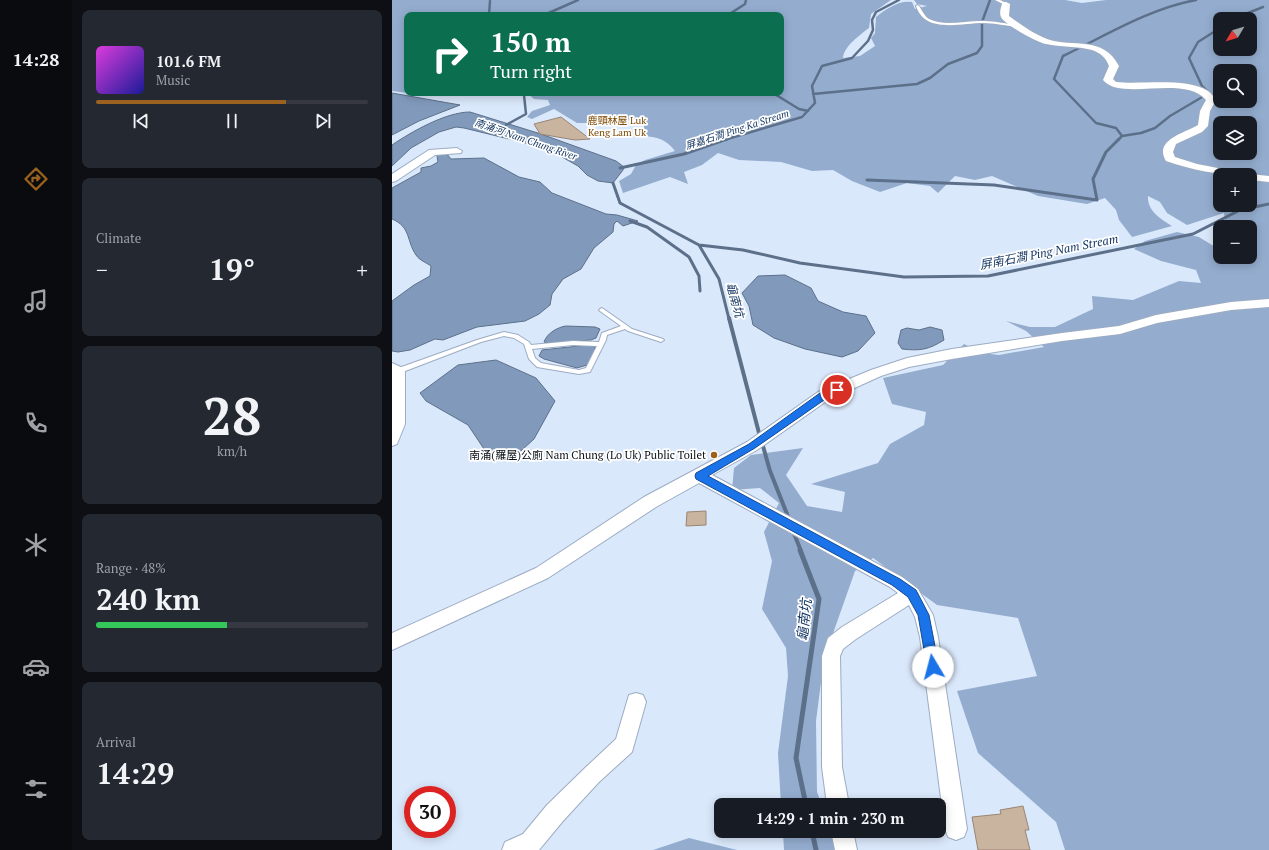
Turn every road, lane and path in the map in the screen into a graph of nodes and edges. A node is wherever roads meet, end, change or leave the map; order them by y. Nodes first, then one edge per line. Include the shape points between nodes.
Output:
1 (997, 0) edge
2 (1006, 2) edge
3 (918, 6) dead end
4 (1021, 27) junction
5 (457, 151) dead end
6 (1213, 170) edge
7 (1257, 178) edge
8 (392, 179) edge
9 (1269, 179) edge
10 (1269, 303) edge
11 (602, 310) dead end
12 (626, 327) junction
13 (661, 340) dead end
14 (602, 344) junction
15 (529, 347) junction
16 (395, 369) edge
17 (392, 440) edge
18 (700, 476) junction
19 (912, 594) junction
20 (392, 642) edge
21 (636, 702) dead end
22 (837, 798) edge
23 (956, 829) dead end
24 (843, 838) edge
25 (513, 850) edge
26 (846, 850) edge

1 - 2 lane
2 - 4 street via 1005,16
3 - 4 lane via 923,17 942,23 985,22
4 - 6 street via 1046,41 1085,45 1106,54 1113,63 1108,79 1115,85 1183,87 1206,94 1211,100 1205,111 1204,126 1171,142 1167,152 1170,159
5 - 8 street via 433,152
7 - 9 street
10 - 18 street via 1231,306 1156,319 1120,330 959,352 901,365 823,396 752,446
11 - 12 lane
12 - 13 lane
12 - 14 lane via 604,334
14 - 15 lane via 573,343
14 - 15 lane via 588,370 580,372 539,365 532,359
15 - 16 lane via 516,336 504,334
16 - 17 street via 398,424
18 - 19 street via 896,582
18 - 20 street via 650,502 542,573
19 - 22 street via 849,632 835,644 831,656 832,767
19 - 23 street via 924,615 929,637
21 - 25 street via 625,745 560,808 531,842
24 - 26 street

